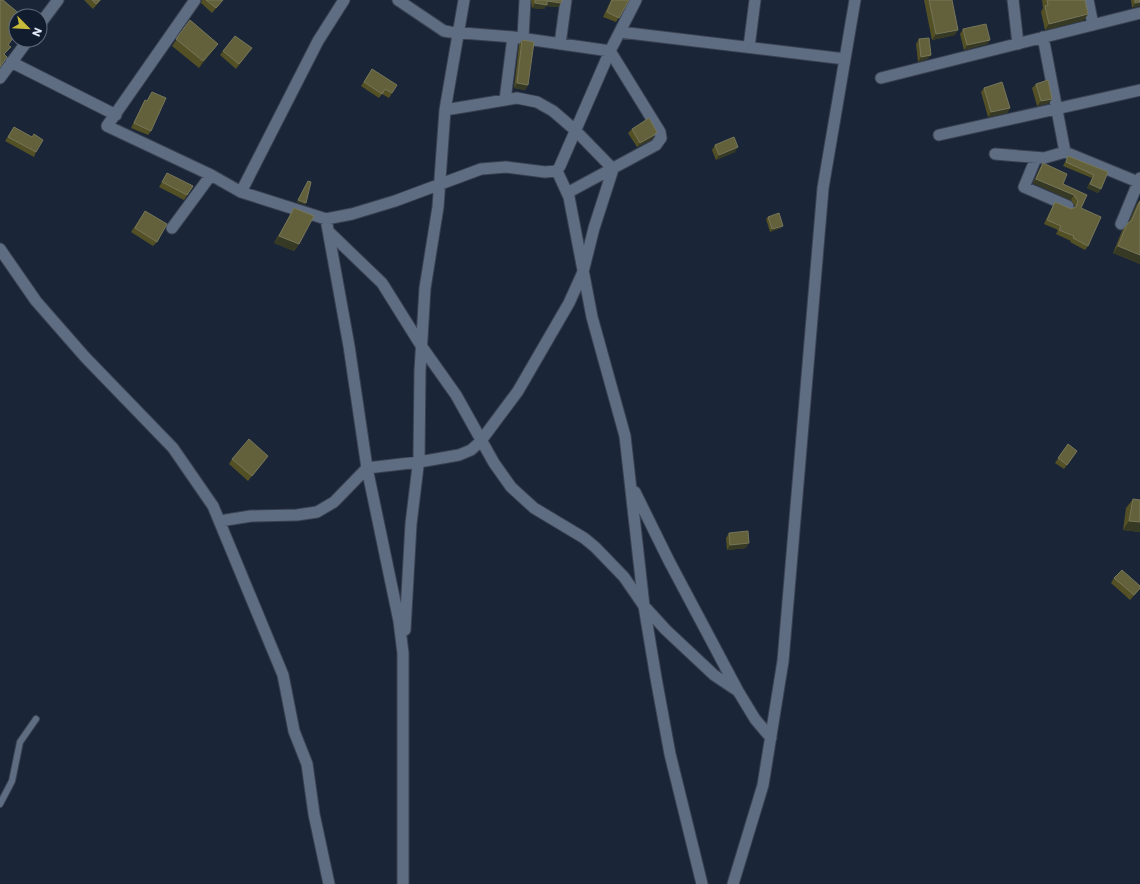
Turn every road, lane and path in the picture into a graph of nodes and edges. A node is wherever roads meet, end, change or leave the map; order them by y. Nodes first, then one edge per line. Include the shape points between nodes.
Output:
1 (58, 0) edge
2 (195, 0) edge
3 (344, 0) edge
4 (398, 0) edge
5 (464, 0) edge
6 (525, 0) edge
7 (566, 0) edge
8 (636, 0) edge
9 (755, 0) edge
10 (855, 0) edge
11 (1013, 0) edge
12 (1088, 0) edge
13 (48, 13) edge
14 (1140, 14) edge
15 (1093, 25) junction
16 (620, 32) junction
17 (457, 34) junction
18 (1043, 37) junction
19 (518, 38) junction
20 (560, 44) junction
21 (1018, 44) junction
22 (749, 47) junction
23 (22, 48) edge
24 (610, 51) junction
25 (846, 59) junction
26 (11, 62) junction
27 (0, 78) edge
28 (881, 78) dead end
29 (1140, 90) edge
30 (505, 100) junction
31 (1057, 108) junction
32 (445, 110) junction
33 (116, 114) junction
34 (575, 130) junction
35 (939, 135) dead end
36 (1065, 152) junction
37 (995, 154) dead end
38 (1036, 158) junction
39 (613, 169) junction
40 (556, 171) junction
41 (211, 175) junction
42 (1139, 180) edge
43 (439, 186) junction
44 (241, 192) junction
45 (567, 193) junction
46 (1068, 206) edge
47 (326, 219) junction
48 (1121, 224) dead end
49 (172, 228) dead end
50 (328, 231) junction
51 (0, 249) edge
52 (583, 272) junction
53 (422, 347) junction
54 (481, 440) junction
55 (419, 462) junction
56 (367, 468) junction
57 (632, 484) junction
58 (220, 521) junction
59 (644, 606) junction
60 (404, 653) junction
61 (738, 691) junction
62 (36, 719) dead end
63 (770, 738) junction
64 (0, 804) edge
65 (329, 884) edge
66 (403, 884) edge
67 (702, 884) edge
68 (733, 884) edge

1 - 13 street
2 - 33 street
3 - 44 street via 318,41
4 - 17 street via 444,31
5 - 17 street
6 - 19 street
7 - 20 street
8 - 16 street
9 - 22 street
10 - 25 street
11 - 21 street
12 - 15 street
14 - 15 street
15 - 18 street
16 - 22 street
16 - 24 street
17 - 19 street
17 - 32 street
18 - 21 street
18 - 31 street
19 - 20 street
19 - 30 street
20 - 24 street
21 - 28 street
22 - 25 street
23 - 26 street
24 - 34 street
24 - 39 street via 660,132 661,138 656,145
25 - 63 street via 823,188 783,661
26 - 27 street
26 - 33 street
29 - 31 street
30 - 32 street
30 - 34 street via 517,98 536,102 553,111
31 - 35 street
31 - 36 street
32 - 43 street
33 - 41 street via 107,126
34 - 39 street
34 - 40 street
36 - 38 street
36 - 42 street
37 - 38 street
38 - 46 street via 1024,187
39 - 45 street
39 - 52 street
40 - 43 street via 491,167
40 - 45 street
41 - 44 street
41 - 49 street
42 - 48 street
43 - 47 street via 352,214
43 - 53 street via 425,288
44 - 47 street
45 - 52 street
47 - 50 street
50 - 53 street via 382,282
50 - 56 street via 349,346
51 - 58 street via 36,301 85,357 173,448 213,506
52 - 54 street via 569,303 532,368
52 - 57 street via 599,343 625,436
53 - 54 street via 456,396
53 - 55 street
54 - 55 street via 471,450 459,455
54 - 59 street via 504,480 517,494 534,508 595,547 624,577
55 - 56 street
55 - 60 street via 411,524
56 - 58 street via 334,502 317,512 251,516
56 - 60 street
57 - 59 street
57 - 61 street via 669,561
58 - 65 street via 283,675 294,731 306,764
59 - 61 street via 714,675
59 - 67 street via 670,754
60 - 66 street
61 - 63 street
62 - 64 lane via 20,742 12,781
63 - 68 street via 763,785

